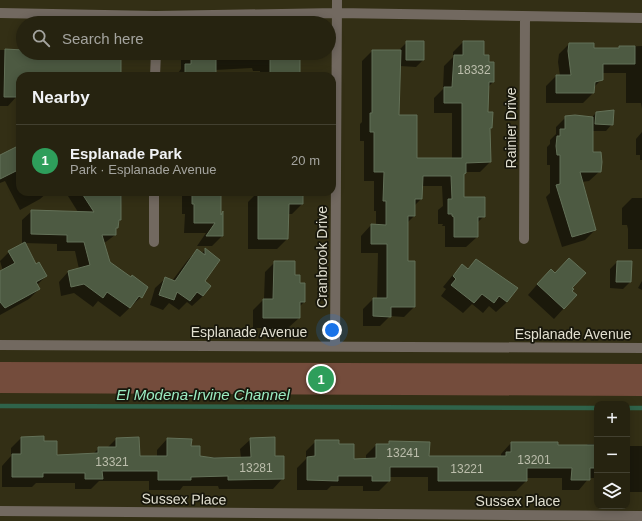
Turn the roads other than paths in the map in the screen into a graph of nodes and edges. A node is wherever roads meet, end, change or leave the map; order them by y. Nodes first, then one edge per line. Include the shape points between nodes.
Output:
1 (337, 0) edge
2 (0, 13) edge
3 (337, 13) junction
4 (67, 16) edge
5 (259, 16) edge
6 (526, 17) junction
7 (642, 18) edge
8 (156, 60) edge
9 (155, 72) edge
10 (336, 180) edge
11 (154, 196) edge
12 (336, 196) edge
13 (524, 239) dead end
14 (154, 242) dead end
15 (0, 345) edge
16 (335, 346) junction
17 (642, 348) edge
18 (0, 511) edge
19 (98, 516) edge
20 (642, 516) edge
21 (270, 517) edge
22 (435, 518) edge
23 (601, 518) edge

1 - 3 street, Cranbrook Drive
2 - 4 street
3 - 5 street
3 - 6 street
3 - 10 street, Cranbrook Drive
6 - 7 street
6 - 13 street, Rainier Drive
8 - 9 street
11 - 14 street
12 - 16 street, Cranbrook Drive
15 - 16 street, Esplanade Avenue
16 - 17 street, Esplanade Avenue
18 - 19 street, Sussex Place
19 - 21 street, Sussex Place
20 - 23 street, Sussex Place
21 - 22 street, Sussex Place
22 - 23 street, Sussex Place

